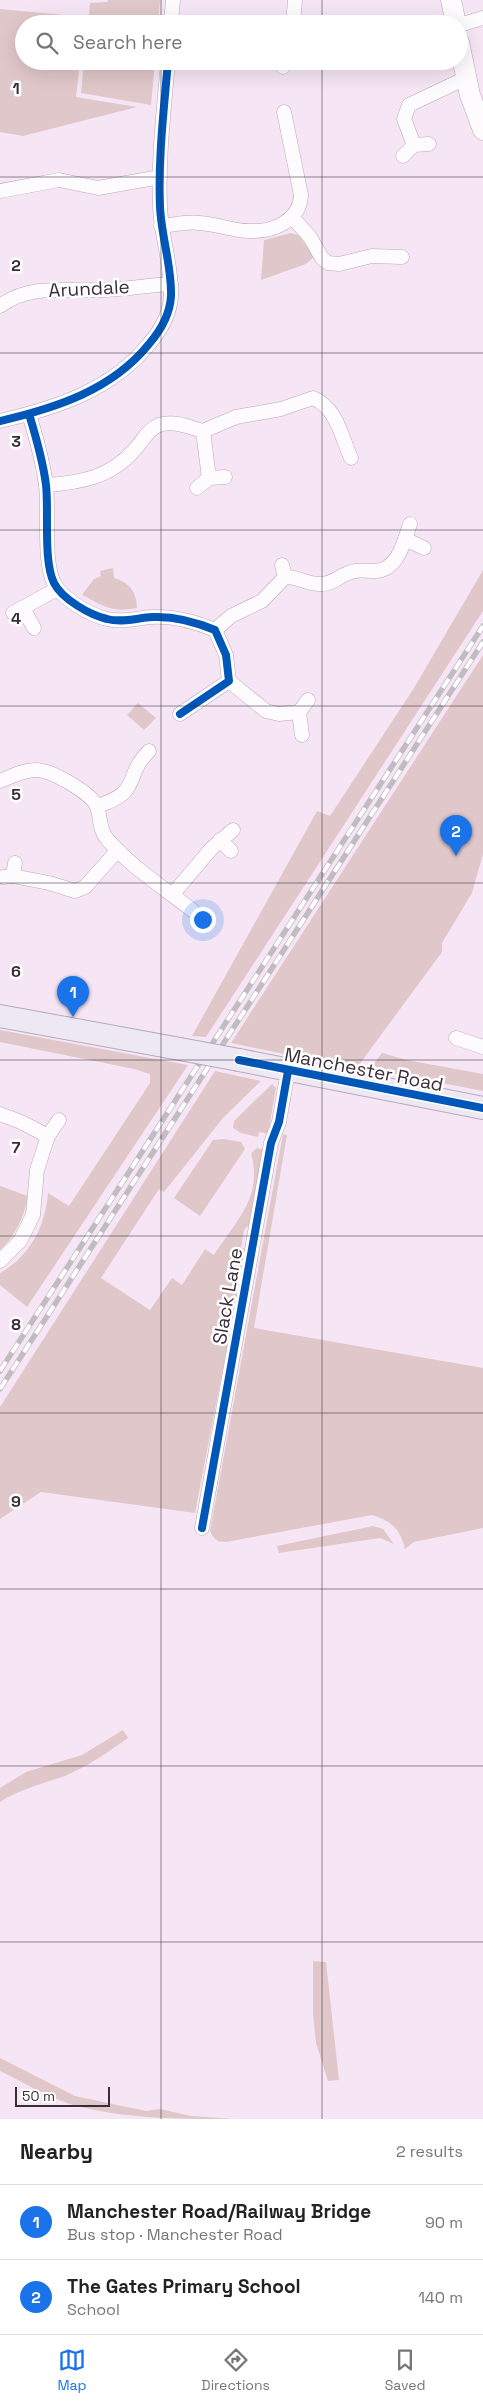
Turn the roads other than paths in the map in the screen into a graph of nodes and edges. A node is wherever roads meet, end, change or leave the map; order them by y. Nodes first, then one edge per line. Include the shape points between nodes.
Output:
1 (174, 0) edge
2 (295, 0) edge
3 (451, 0) edge
4 (172, 15) edge
5 (294, 15) edge
6 (455, 15) edge
7 (483, 18) edge
8 (468, 22) edge
9 (167, 70) edge
10 (464, 70) edge
11 (466, 78) junction
12 (284, 112) dead end
13 (483, 130) edge
14 (430, 144) dead end
15 (414, 145) junction
16 (403, 156) dead end
17 (160, 177) junction
18 (0, 190) edge
19 (293, 218) junction
20 (161, 226) junction
21 (402, 257) dead end
22 (171, 284) junction
23 (4, 298) edge
24 (29, 414) junction
25 (0, 421) edge
26 (204, 431) junction
27 (351, 458) dead end
28 (225, 477) dead end
29 (209, 478) junction
30 (46, 485) junction
31 (197, 488) dead end
32 (410, 524) dead end
33 (405, 539) junction
34 (424, 548) dead end
35 (57, 589) junction
36 (34, 628) dead end
37 (215, 630) junction
38 (229, 681) junction
39 (308, 700) dead end
40 (299, 712) junction
41 (180, 714) dead end
42 (302, 735) dead end
43 (140, 755) dead end
44 (0, 781) edge
45 (97, 806) junction
46 (233, 830) dead end
47 (220, 840) junction
48 (118, 850) junction
49 (231, 851) dead end
50 (11, 872) dead end
51 (172, 895) junction
52 (192, 910) dead end
53 (0, 1016) edge
54 (456, 1038) dead end
55 (477, 1041) edge
56 (288, 1071) junction
57 (483, 1108) edge
58 (0, 1114) edge
59 (59, 1120) dead end
60 (48, 1136) junction
61 (0, 1261) edge
62 (202, 1528) dead end

1 - 4 street
2 - 5 street
3 - 6 main road
7 - 8 street
9 - 17 street
10 - 11 main road
11 - 13 main road
11 - 15 street via 409,105 404,119
12 - 19 street via 283,132 301,196 301,204
14 - 15 street
15 - 16 street
17 - 18 street via 98,188 66,180 50,186
17 - 20 street
19 - 20 street via 272,228 254,231 200,222
19 - 21 street via 328,263 338,264 372,256
20 - 22 street
22 - 23 street, Arundale via 100,290 53,289
22 - 24 street via 164,323 128,367 76,398
24 - 25 street
24 - 30 street via 40,448
26 - 27 street via 236,417 282,409 313,398 332,412 337,441
26 - 29 street
26 - 30 street via 182,424 158,426 125,459 104,473 83,482
28 - 29 street
29 - 31 street
30 - 35 street via 50,567
32 - 33 street
33 - 34 street
33 - 37 street via 394,562 381,570 353,571 317,585 290,577 283,571 262,601 231,616
35 - 36 street via 18,610
35 - 37 street via 69,600 106,619 168,618
37 - 38 street via 226,656
38 - 40 street via 272,713
38 - 41 street via 200,708
39 - 40 street
40 - 42 street
43 - 45 street via 127,791 112,802
44 - 45 street via 25,771 48,772 85,793
45 - 48 street via 103,833
46 - 47 street
47 - 49 street
47 - 51 street
48 - 50 street via 85,887 76,891
48 - 51 street
51 - 52 street
53 - 56 main road, Manchester Road, bridge
54 - 55 street
56 - 57 main road, Manchester Road
56 - 62 street, Slack Lane via 279,1122 271,1143
58 - 60 street
59 - 60 street
60 - 61 street via 37,1170 33,1215 20,1241

